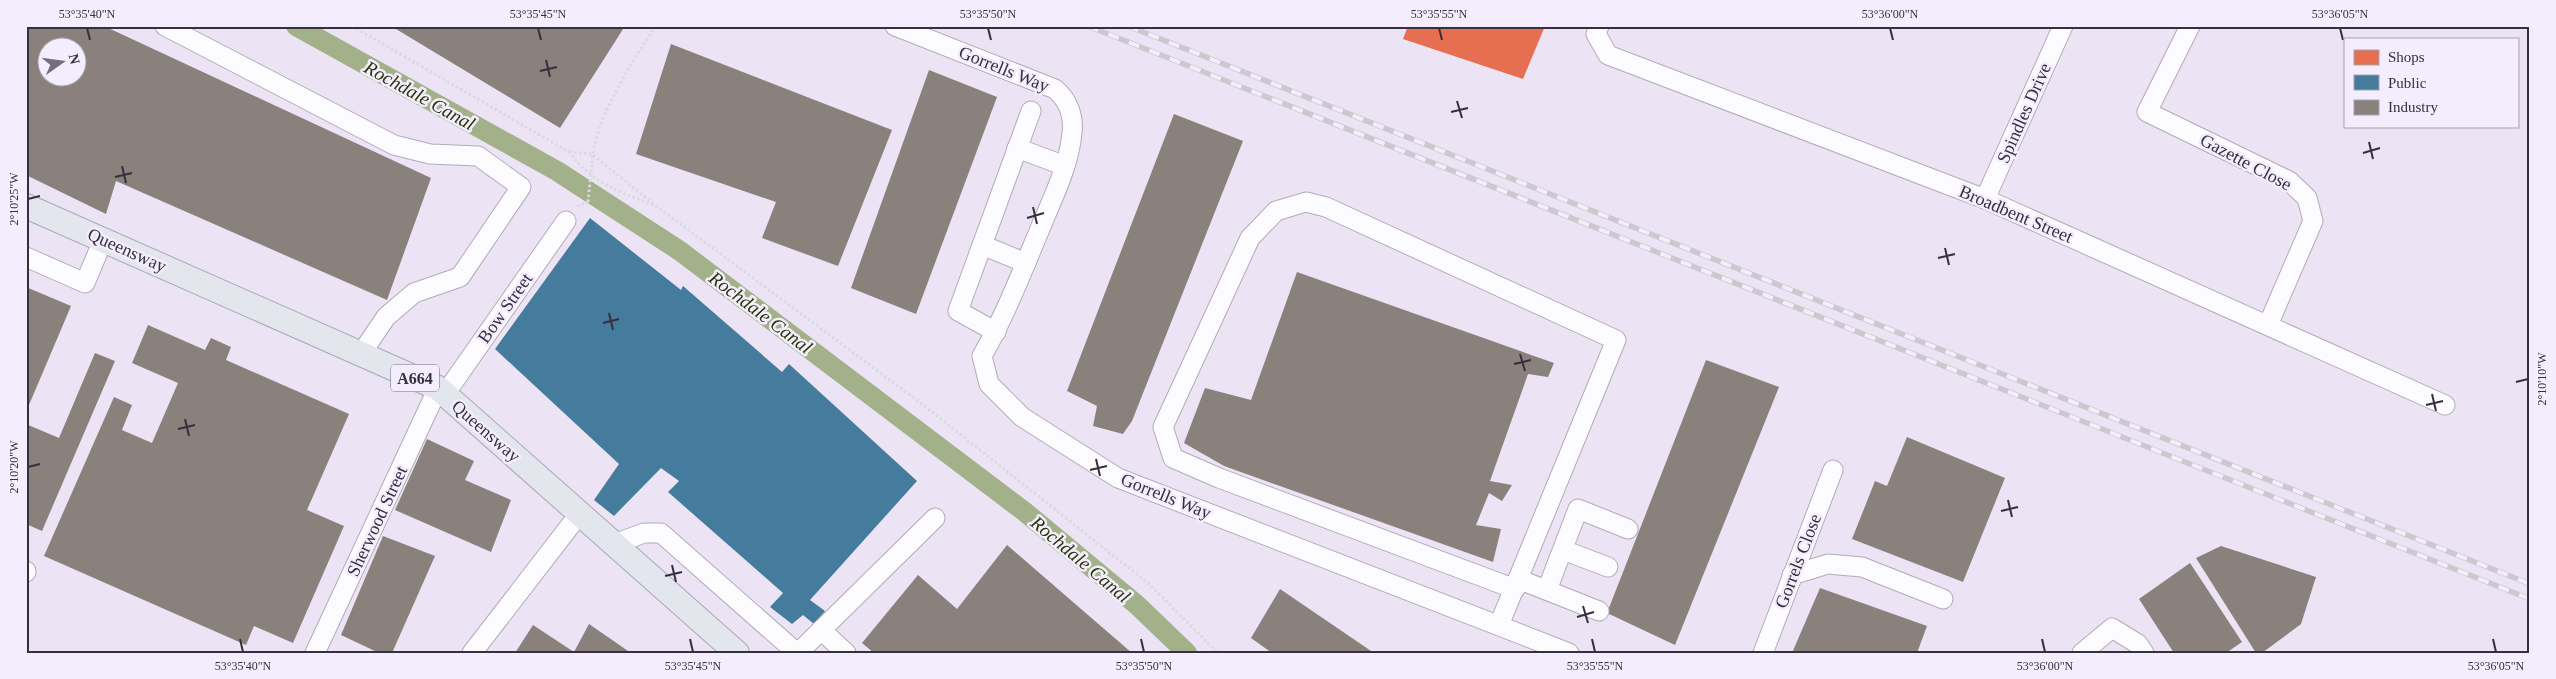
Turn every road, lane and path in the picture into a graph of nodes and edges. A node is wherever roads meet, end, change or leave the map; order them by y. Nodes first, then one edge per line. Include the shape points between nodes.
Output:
1 (165, 26) edge
2 (352, 26) edge
3 (656, 26) edge
4 (895, 26) edge
5 (1599, 26) edge
6 (2062, 26) edge
7 (2190, 26) edge
8 (1031, 111) dead end
9 (1017, 148) junction
10 (569, 152) junction
11 (592, 154) junction
12 (1065, 166) junction
13 (1985, 199) junction
14 (588, 202) dead end
15 (26, 206) edge
16 (656, 206) junction
17 (566, 221) dead end
18 (103, 240) junction
19 (982, 245) junction
20 (26, 257) edge
21 (1026, 263) junction
22 (2268, 325) junction
23 (996, 332) junction
24 (361, 354) junction
25 (441, 391) junction
26 (2445, 405) dead end
27 (1833, 470) dead end
28 (580, 513) junction
29 (935, 518) dead end
30 (1628, 529) dead end
31 (614, 544) junction
32 (1563, 550) junction
33 (1608, 568) dead end
34 (1792, 575) junction
35 (1516, 584) junction
36 (1547, 590) junction
37 (1943, 598) dead end
38 (1599, 611) dead end
39 (1499, 625) junction
40 (821, 630) junction
41 (315, 653) edge
42 (472, 653) edge
43 (737, 653) edge
44 (797, 653) edge
45 (846, 653) edge
46 (1218, 653) edge
47 (1569, 653) edge
48 (1763, 653) edge
49 (2082, 653) edge
50 (2144, 653) edge

1 - 24 street via 394,145 430,154 478,156 521,187 460,277 414,293 386,317
2 - 10 path
3 - 11 path via 636,55 601,126
4 - 12 street, Gorrells Way via 1055,89 1067,102 1072,122 1073,132
5 - 13 street, Broadbent Street via 1596,34 1608,55
6 - 13 street, Spindles Drive
7 - 22 street, Gazette Close via 2147,112 2289,181 2307,198 2313,221
8 - 9 street
9 - 12 street
9 - 19 street
10 - 11 path
10 - 16 path via 603,185
11 - 14 path, bridge
11 - 16 path
12 - 21 street, Gorrells Way
13 - 22 street, Broadbent Street
15 - 18 main road, Queensway / A664
16 - 46 path via 925,406 1149,584
17 - 25 street, Bow Street
18 - 20 street via 85,283
18 - 24 main road, Queensway / A664
19 - 21 street
19 - 23 street via 958,311
21 - 23 street, Gorrells Way
22 - 26 street, Broadbent Street
23 - 39 street, Gorrells Way via 982,356 989,384 1022,417 1118,478
24 - 25 main road, Queensway / A664
25 - 28 main road, Queensway / A664
25 - 41 street, Sherwood Street
27 - 34 street, Gorrels Close
28 - 31 main road, Queensway / A664
28 - 42 street
29 - 40 street
30 - 32 street via 1578,509
31 - 43 main road, Queensway / A664
31 - 44 street via 644,533 661,533
32 - 33 street
32 - 36 street
34 - 37 street via 1828,564 1862,567
34 - 48 street, Gorrels Close
35 - 35 street via 1219,478 1173,458 1162,427 1250,238 1276,211 1306,202 1326,207 1616,340
35 - 36 street
35 - 39 street
36 - 38 street
39 - 47 street, Gorrells Way
40 - 44 street
40 - 45 street
49 - 50 street via 2112,628 2138,644

